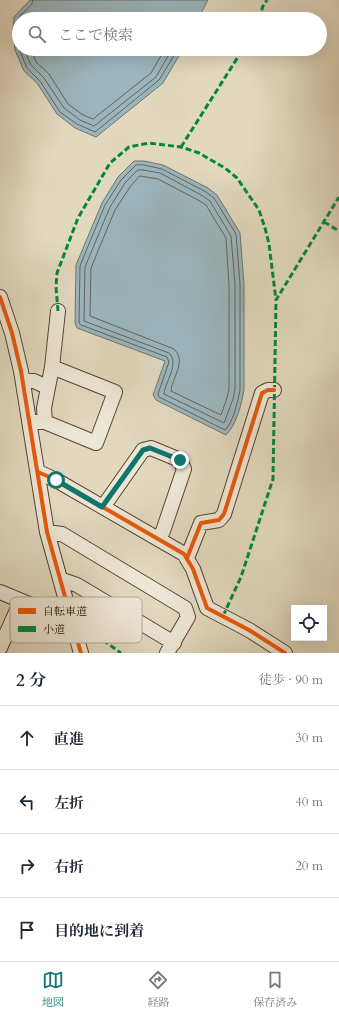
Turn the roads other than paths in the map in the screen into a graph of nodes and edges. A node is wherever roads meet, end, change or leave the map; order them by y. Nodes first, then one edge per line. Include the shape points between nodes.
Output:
1 (0, 297) edge
2 (58, 311) dead end
3 (52, 367) junction
4 (23, 381) junction
5 (47, 386) junction
6 (274, 390) dead end
7 (29, 422) junction
8 (45, 422) junction
9 (38, 472) junction
10 (102, 507) junction
11 (47, 532) junction
12 (159, 540) junction
13 (187, 558) junction
14 (60, 579) junction
15 (0, 592) edge
16 (12, 597) edge
17 (65, 597) edge
18 (95, 597) edge
19 (10, 626) edge
20 (142, 629) edge
21 (79, 643) edge
22 (0, 648) edge
23 (170, 648) edge
24 (82, 653) edge
25 (285, 653) edge

1 - 4 street via 12,333
2 - 3 street
3 - 5 street
3 - 8 street via 115,392 96,443
4 - 5 street via 34,381
4 - 7 street
5 - 8 street
6 - 13 street via 262,394 224,514 219,520 201,523
7 - 8 street
7 - 9 street
9 - 10 street
9 - 11 street
10 - 12 street
10 - 12 street via 143,450 150,448 180,460 184,469
11 - 14 street
11 - 23 street via 62,534 185,608 188,617
12 - 13 street
13 - 25 street via 194,569 207,608
14 - 17 street
14 - 18 street via 77,585
15 - 16 street
19 - 22 street
20 - 23 street
21 - 24 street

